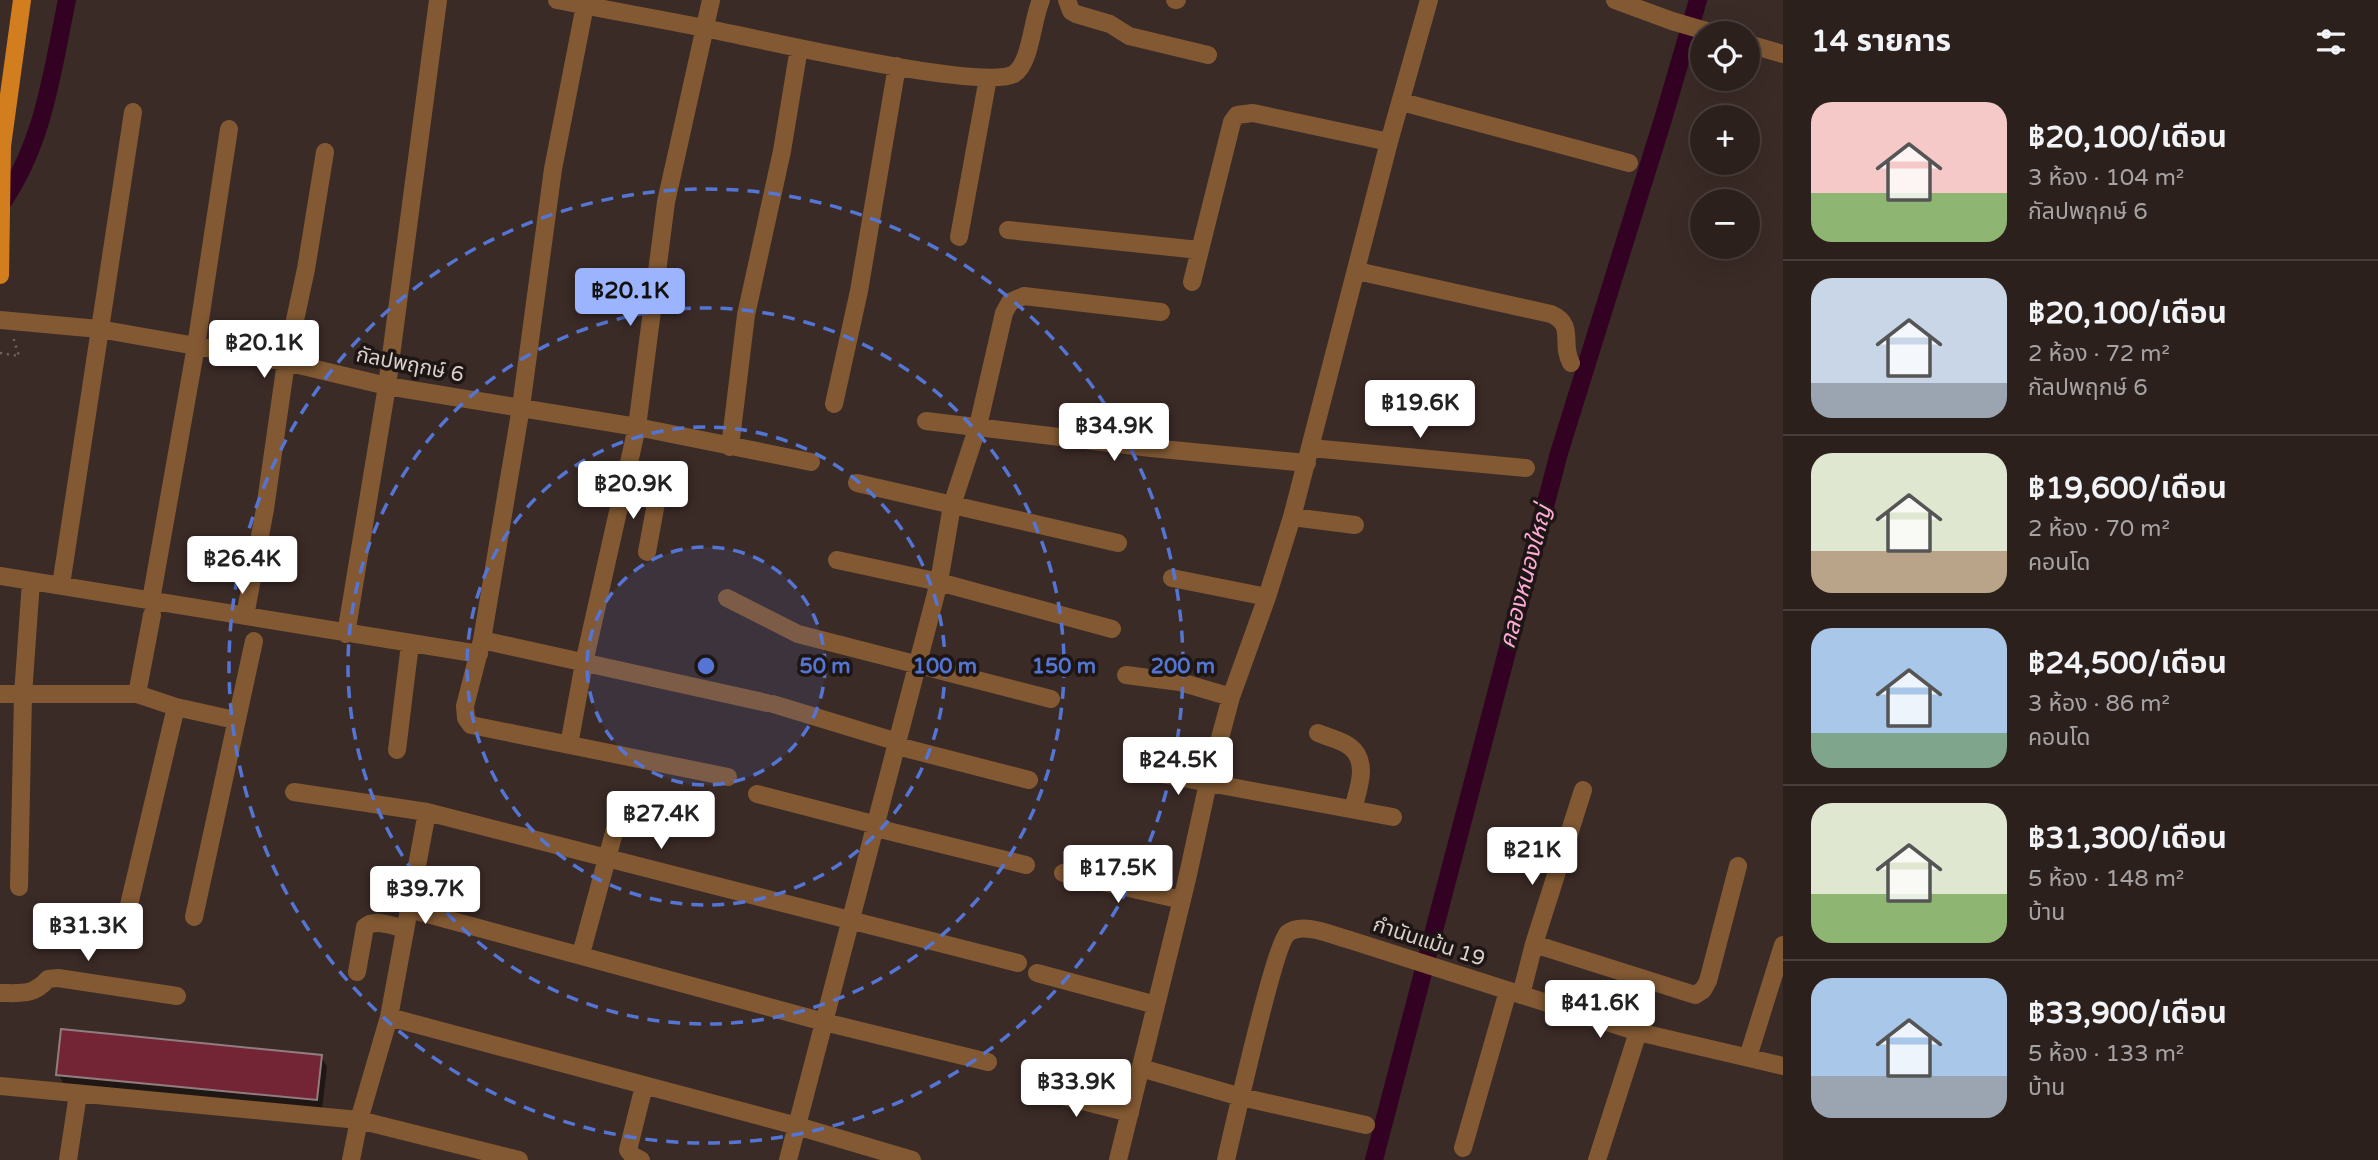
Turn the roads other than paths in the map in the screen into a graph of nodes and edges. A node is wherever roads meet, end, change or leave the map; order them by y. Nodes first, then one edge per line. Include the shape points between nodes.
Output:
1 (22, 0) edge
2 (438, 0) edge
3 (557, 0) edge
4 (711, 0) edge
5 (1041, 0) edge
6 (1067, 0) edge
7 (1429, 0) edge
8 (1615, 0) edge
9 (585, 3) edge
10 (1690, 26) edge
11 (706, 28) junction
12 (1760, 47) edge
13 (799, 48) junction
14 (1783, 54) edge
15 (1208, 55) dead end
16 (897, 66) junction
17 (988, 78) junction
18 (1402, 102) junction
19 (133, 112) dead end
20 (229, 129) dead end
21 (1389, 142) junction
22 (325, 152) dead end
23 (1629, 163) dead end
24 (1, 186) edge
25 (1008, 230) dead end
26 (959, 237) dead end
27 (1, 244) edge
28 (1199, 250) junction
29 (1357, 271) junction
30 (0, 275) edge
31 (1192, 282) dead end
32 (1161, 313) dead end
33 (6, 326) edge
34 (99, 329) junction
35 (196, 346) junction
36 (286, 362) junction
37 (1571, 363) dead end
38 (387, 386) junction
39 (834, 404) dead end
40 (521, 407) junction
41 (926, 421) dead end
42 (978, 426) junction
43 (637, 427) junction
44 (730, 447) junction
45 (1309, 456) junction
46 (811, 462) dead end
47 (1526, 468) dead end
48 (857, 483) dead end
49 (625, 485) junction
50 (952, 505) junction
51 (1292, 517) junction
52 (1355, 525) dead end
53 (1118, 543) dead end
54 (647, 552) dead end
55 (837, 560) dead end
56 (0, 576) edge
57 (1172, 578) dead end
58 (30, 581) junction
59 (939, 582) junction
60 (61, 585) junction
61 (1267, 597) junction
62 (727, 598) dead end
63 (152, 608) junction
64 (245, 616) junction
65 (1112, 629) dead end
66 (346, 634) junction
67 (254, 641) dead end
68 (410, 644) junction
69 (480, 647) junction
70 (584, 663) junction
71 (918, 665) junction
72 (1126, 675) dead end
73 (0, 694) edge
74 (137, 694) junction
75 (23, 695) junction
76 (1231, 697) junction
77 (1051, 699) dead end
78 (176, 707) junction
79 (235, 720) junction
80 (1318, 733) dead end
81 (897, 744) junction
82 (569, 745) junction
83 (397, 750) dead end
84 (1156, 773) dead end
85 (728, 778) dead end
86 (1029, 779) dead end
87 (1208, 783) junction
88 (1583, 790) dead end
89 (294, 792) dead end
90 (757, 794) dead end
91 (621, 807) dead end
92 (1353, 810) junction
93 (428, 812) junction
94 (1393, 817) dead end
95 (876, 826) junction
96 (608, 858) junction
97 (1026, 865) dead end
98 (1738, 866) dead end
99 (1063, 873) dead end
100 (19, 887) dead end
101 (1182, 900) junction
102 (128, 909) dead end
103 (409, 909) junction
104 (194, 917) dead end
105 (852, 919) junction
106 (405, 929) junction
107 (1534, 944) junction
108 (1783, 945) edge
109 (581, 954) junction
110 (1018, 962) dead end
111 (357, 972) dead end
112 (1037, 973) dead end
113 (0, 993) edge
114 (1515, 993) junction
115 (177, 996) dead end
116 (1156, 1005) junction
117 (824, 1022) junction
118 (387, 1024) junction
119 (1638, 1032) junction
120 (1748, 1057) junction
121 (988, 1062) dead end
122 (1783, 1066) edge
123 (1141, 1068) junction
124 (0, 1086) edge
125 (644, 1086) junction
126 (1031, 1088) dead end
127 (78, 1094) junction
128 (1241, 1097) junction
129 (1130, 1113) junction
130 (359, 1120) junction
131 (1366, 1125) dead end
132 (797, 1126) junction
133 (1463, 1148) dead end
134 (68, 1160) edge
135 (351, 1160) edge
136 (519, 1160) edge
137 (641, 1160) edge
138 (788, 1160) edge
139 (912, 1160) edge
140 (1118, 1160) edge
141 (1226, 1160) edge
142 (1597, 1160) edge

1 - 24 main road via 7,95
2 - 38 street
3 - 9 street
4 - 11 street
5 - 17 street via 1025,62 1017,73
6 - 15 street via 1076,14 1110,24 1129,36
7 - 18 street
8 - 10 street
9 - 11 street
9 - 40 street via 553,169
11 - 13 street
11 - 43 street via 666,202
12 - 14 street
13 - 16 street
13 - 44 street via 746,315
16 - 17 street
16 - 39 street via 859,291
17 - 26 street
18 - 21 street
18 - 23 street
19 - 34 street
20 - 35 street
21 - 28 street via 1253,113 1237,115
21 - 29 street
22 - 36 street
24 - 27 main road
25 - 28 street
27 - 30 main road
28 - 31 street
29 - 37 street via 1551,314 1565,324
29 - 45 street
32 - 42 street via 1024,296 1010,302
33 - 34 street, กัลปพฤกษ์ 6
34 - 35 street, กัลปพฤกษ์ 6
34 - 60 street
35 - 36 street, กัลปพฤกษ์ 6
35 - 63 street
36 - 38 street, กัลปพฤกษ์ 6
36 - 64 street
38 - 40 street, กัลปพฤกษ์ 6
38 - 66 street
40 - 43 street, กัลปพฤกษ์ 6
40 - 69 street
41 - 42 street
42 - 45 street via 1151,448
42 - 50 street
43 - 44 street, กัลปพฤกษ์ 6
43 - 49 street
44 - 46 street, กัลปพฤกษ์ 6
45 - 47 street
45 - 51 street
48 - 50 street
49 - 54 street via 655,495
49 - 70 street
50 - 53 street
50 - 59 street
51 - 52 street
51 - 61 street
55 - 59 street
56 - 58 street
57 - 61 street
58 - 60 street
58 - 75 street
59 - 65 street
59 - 71 street
60 - 63 street
61 - 76 street
62 - 71 street via 798,634
63 - 64 street
63 - 74 street
64 - 66 street
66 - 68 street
67 - 79 street
68 - 69 street
68 - 83 street
69 - 70 street
69 - 82 street via 466,706 471,725
70 - 81 street via 770,704
70 - 82 street
71 - 77 street
71 - 81 street
72 - 76 street via 1180,682
73 - 75 street
74 - 75 street
74 - 78 street
75 - 100 street
76 - 87 street
78 - 79 street
78 - 102 street
79 - 104 street
80 - 92 street via 1349,745 1359,757 1362,767
81 - 86 street
81 - 95 street
82 - 85 street
84 - 87 street
87 - 92 street
87 - 101 street
88 - 107 street
89 - 93 street
90 - 95 street
91 - 96 street
92 - 94 street
93 - 96 street
93 - 103 street
95 - 97 street
95 - 105 street
96 - 105 street
96 - 109 street
98 - 107 street via 1708,981 1699,994
99 - 101 street
101 - 116 street
103 - 106 street
103 - 109 street
105 - 110 street
105 - 117 street
106 - 111 street via 369,923
106 - 118 street
107 - 114 street
108 - 120 street
109 - 117 street
112 - 116 street
113 - 115 street via 32,992 48,979 58,978
114 - 119 street, กำนันแม้น 19
114 - 128 street, กำนันแม้น 19 via 1314,930 1288,933 1273,971
114 - 133 street
116 - 123 street
117 - 121 street
117 - 132 street
118 - 125 street
118 - 130 street
119 - 120 street, กำนันแม้น 19
119 - 142 street
120 - 122 street, กำนันแม้น 19
123 - 128 street
123 - 129 street
124 - 127 street
125 - 132 street
125 - 137 street via 628,1150
126 - 129 street
127 - 130 street
127 - 134 street
128 - 131 street
128 - 141 street, กำนันแม้น 19
129 - 140 street
130 - 135 street
130 - 136 street
132 - 138 street
132 - 139 street

